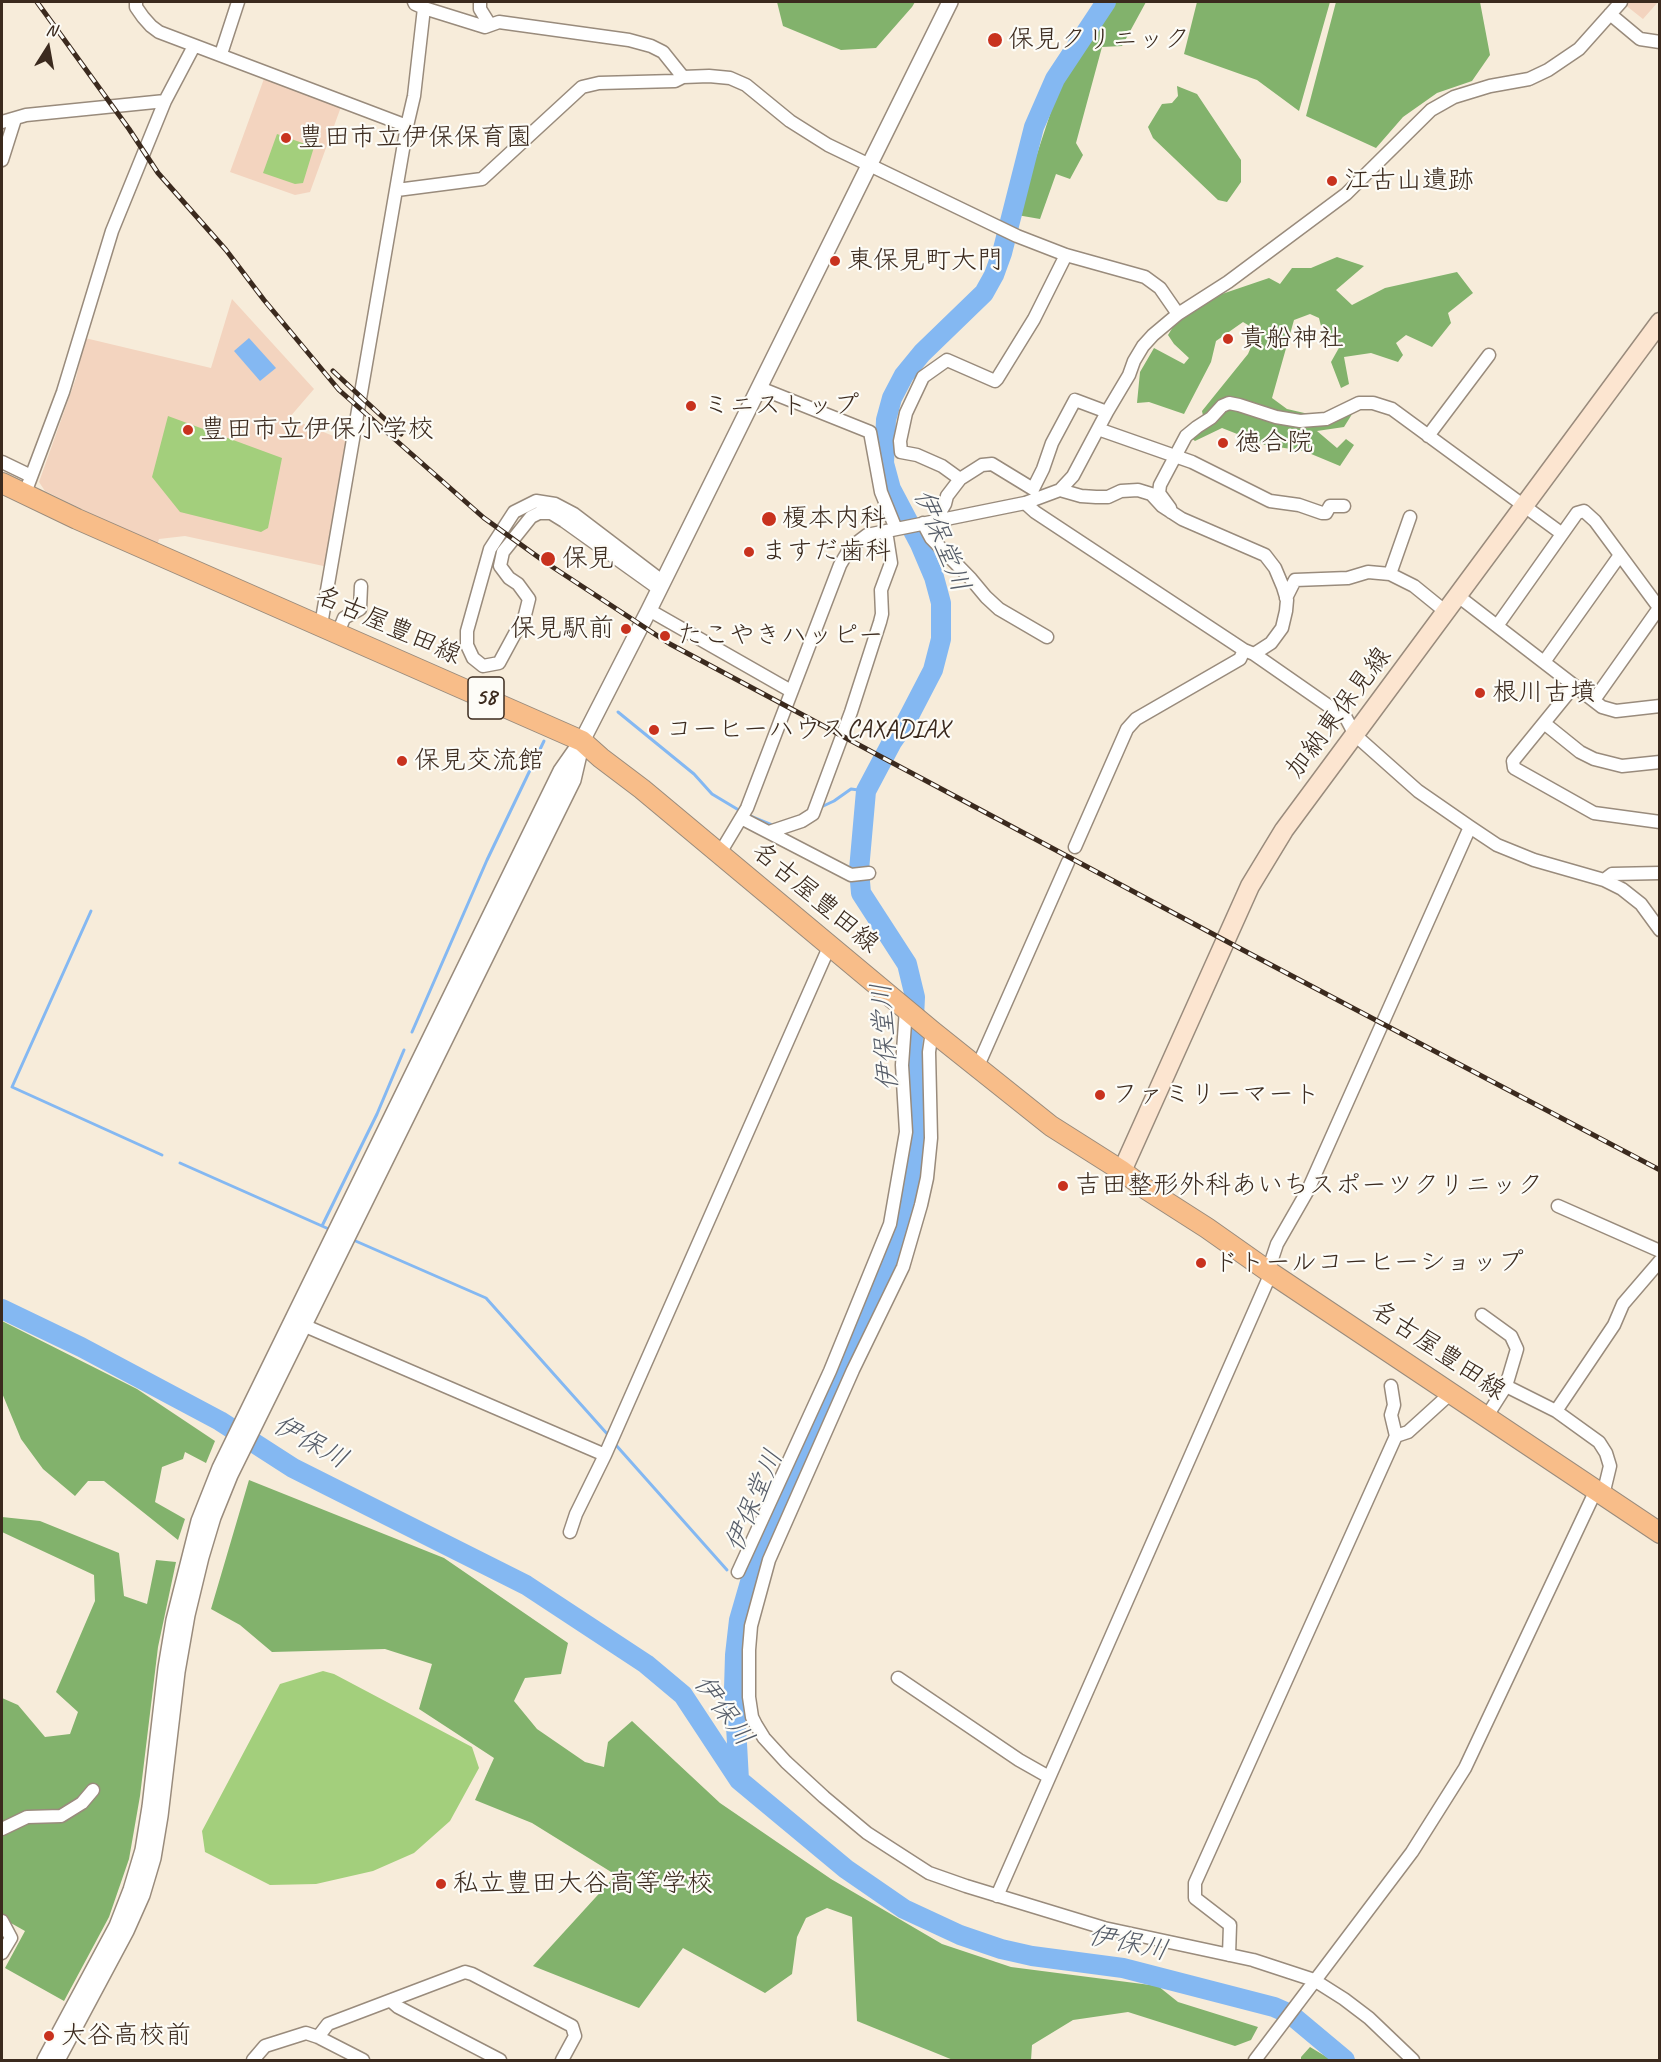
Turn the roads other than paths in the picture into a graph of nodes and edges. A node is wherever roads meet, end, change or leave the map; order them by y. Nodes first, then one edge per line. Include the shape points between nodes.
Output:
1 (136, 2) edge
2 (238, 2) edge
3 (480, 2) edge
4 (950, 2) edge
5 (1621, 2) edge
6 (419, 5) edge
7 (1610, 14) junction
8 (490, 25) junction
9 (1659, 42) edge
10 (194, 46) junction
11 (221, 54) junction
12 (683, 77) junction
13 (165, 101) junction
14 (15, 119) junction
15 (2, 122) edge
16 (407, 126) junction
17 (2, 160) edge
18 (868, 165) junction
19 (397, 190) junction
20 (1066, 255) junction
21 (1178, 314) junction
22 (1659, 322) edge
23 (1489, 355) dead end
24 (760, 388) junction
25 (1107, 412) junction
26 (1098, 429) junction
27 (1428, 436) junction
28 (1175, 457) junction
29 (2, 462) edge
30 (960, 479) junction
31 (2, 483) edge
32 (28, 485) junction
33 (1060, 490) junction
34 (1025, 502) junction
35 (1344, 506) dead end
36 (1522, 506) junction
37 (1171, 512) junction
38 (1410, 517) dead end
39 (924, 523) junction
40 (895, 529) junction
41 (1561, 533) junction
42 (1620, 555) junction
43 (1390, 574) junction
44 (660, 585) junction
45 (361, 586) dead end
46 (1458, 596) junction
47 (1286, 598) junction
48 (1659, 608) edge
49 (649, 610) junction
50 (1446, 612) junction
51 (1497, 626) junction
52 (330, 629) junction
53 (1047, 637) dead end
54 (1249, 652) junction
55 (1544, 662) junction
56 (1574, 686) junction
57 (791, 691) junction
58 (1594, 700) junction
59 (1659, 706) edge
60 (1544, 723) junction
61 (1355, 735) junction
62 (582, 741) junction
63 (1659, 762) edge
64 (743, 814) junction
65 (1659, 822) edge
66 (1470, 827) junction
67 (768, 832) junction
68 (1075, 847) dead end
69 (720, 853) junction
70 (1068, 862) dead end
71 (869, 873) dead end
72 (1659, 873) edge
73 (1604, 880) junction
74 (1659, 930) edge
75 (830, 945) junction
76 (917, 1018) junction
77 (977, 1068) junction
78 (1122, 1171) junction
79 (1558, 1206) dead end
80 (1659, 1251) edge
81 (1659, 1261) edge
82 (1270, 1272) junction
83 (1482, 1316) dead end
84 (303, 1325) junction
85 (1391, 1386) dead end
86 (1506, 1386) junction
87 (1451, 1393) junction
88 (256, 1406) junction
89 (1556, 1411) junction
90 (1487, 1416) junction
91 (1396, 1436) junction
92 (605, 1455) junction
93 (226, 1470) junction
94 (1600, 1493) junction
95 (1656, 1527) edge
96 (570, 1532) dead end
97 (738, 1572) dead end
98 (898, 1678) dead end
99 (1049, 1777) junction
100 (93, 1790) dead end
101 (2, 1829) edge
102 (997, 1896) junction
103 (2, 1921) edge
104 (2, 1953) edge
105 (1229, 1955) junction
106 (1311, 1983) junction
107 (391, 2001) junction
108 (318, 2037) junction
109 (45, 2061) edge
110 (57, 2061) edge
111 (253, 2061) edge
112 (363, 2061) edge
113 (500, 2061) edge
114 (562, 2061) edge
115 (1255, 2061) edge
116 (1413, 2061) edge

1 - 10 street via 151,26
2 - 11 street
3 - 8 street
4 - 18 street
5 - 7 street
6 - 8 street via 485,27
6 - 16 street via 414,96
7 - 9 street via 1640,39
7 - 21 street via 1579,49 1548,70 1529,79 1454,98 1431,110 1346,194 1228,282
8 - 12 street via 499,22 629,40 663,52
10 - 11 street
10 - 13 street
11 - 16 street
12 - 18 street via 730,78 746,85 799,127
12 - 19 street via 675,81 582,87 482,179
13 - 14 street via 30,114
13 - 32 street via 112,231 63,392
14 - 15 street
14 - 17 street
16 - 19 street
18 - 20 street
18 - 24 street
19 - 52 street
20 - 21 street via 1145,277 1160,288
20 - 30 street via 1034,320 998,379 947,360 923,377 901,429 901,452 942,466
21 - 25 street via 1143,346
22 - 36 main road, 加納東保見線
23 - 27 street
24 - 40 street via 870,432 881,492
24 - 44 street
25 - 26 street
25 - 30 street via 1075,400 1033,489 992,464 982,465
26 - 28 street
26 - 33 street via 1073,476
27 - 28 street via 1392,409 1373,403 1350,406 1326,419 1300,421 1229,403 1186,436
27 - 36 street
28 - 35 street via 1270,501 1322,513 1330,506
28 - 37 street via 1159,493
29 - 32 street
30 - 39 street via 945,504
31 - 32 main road, 名古屋豊田線 / 58
32 - 52 main road, 名古屋豊田線 / 58 via 77,519
33 - 34 street
33 - 37 street via 1096,497 1138,490 1150,494
34 - 39 street
34 - 54 street
36 - 41 street
36 - 46 main road, 加納東保見線
37 - 47 street via 1265,555 1275,568
38 - 43 street
39 - 40 street
39 - 53 street via 931,538 986,597
40 - 57 street via 867,535 850,548
40 - 67 street via 891,563 881,590 880,622 814,810 802,821
41 - 42 street via 1577,513 1584,511
41 - 51 street
42 - 48 street
42 - 55 street
43 - 47 street via 1368,572 1348,578 1295,580
43 - 50 street via 1414,586
44 - 44 street via 551,513 539,513 531,517 503,552 500,566 529,599 504,654 499,663 483,666 473,658 467,645 467,631 490,549 514,512 536,501 555,504 574,514
44 - 49 street
45 - 52 street via 360,609
46 - 50 main road, 加納東保見線
46 - 51 street
47 - 54 street via 1281,628 1270,643
48 - 58 street
49 - 57 street
49 - 62 street
50 - 61 main road, 加納東保見線
51 - 55 street
52 - 62 main road, 名古屋豊田線 / 58
54 - 61 street via 1346,718
54 - 68 street via 1136,719 1127,729
55 - 56 street
56 - 58 street
56 - 60 street
57 - 64 street
58 - 59 street via 1616,711
60 - 63 street via 1594,759 1622,766
60 - 65 street via 1513,761 1514,768 1594,813
61 - 66 street via 1418,791
61 - 78 main road, 加納東保見線 via 1284,830 1250,886
62 - 69 main road, 名古屋豊田線 / 58
62 - 84 street via 573,780
62 - 88 street via 561,771
64 - 67 street
64 - 69 street
66 - 73 street via 1497,845 1534,860
66 - 82 street via 1308,1190 1277,1244
67 - 71 street via 851,875
69 - 75 main road, 名古屋豊田線 / 58
70 - 77 street
72 - 73 street via 1612,874
73 - 74 street via 1641,904
75 - 76 main road, 名古屋豊田線 / 58
75 - 92 street
76 - 77 main road, 名古屋豊田線 / 58
76 - 97 street via 902,1065 906,1132 890,1224 830,1371
76 - 102 street via 929,1052 931,1138 921,1205 903,1267 770,1560 751,1626 749,1697 752,1717 764,1738 867,1833 929,1873
77 - 78 main road, 名古屋豊田線 / 58 via 1051,1126
78 - 82 main road, 名古屋豊田線 / 58
79 - 80 street
81 - 89 street via 1623,1304 1614,1325
82 - 87 main road, 名古屋豊田線 / 58
82 - 99 street
83 - 86 street via 1511,1336 1517,1349
84 - 88 street
84 - 92 street
85 - 91 street
86 - 89 street
86 - 90 street
87 - 90 main road, 名古屋豊田線 / 58
87 - 91 street via 1408,1432
88 - 93 street
89 - 94 street via 1599,1442 1606,1453 1610,1466
90 - 94 main road, 名古屋豊田線 / 58
91 - 105 street via 1195,1883 1195,1898 1230,1925
92 - 96 street
93 - 109 street via 198,1521 174,1620 150,1807 131,1890 117,1926
93 - 110 street via 187,1615 160,1816 142,1895
94 - 95 main road, 名古屋豊田線 / 58
94 - 106 street via 1465,1768 1412,1852
98 - 99 street
99 - 102 street
100 - 101 street via 82,1803 61,1816 27,1817
102 - 105 street via 1104,1928
103 - 104 street via 11,1938
105 - 106 street via 1253,1960
106 - 115 street
106 - 116 street via 1344,1999
107 - 108 street via 328,2024
107 - 113 street
107 - 114 street via 458,1974 472,1974 573,2026 575,2036
108 - 111 street via 304,2033 265,2046
108 - 112 street

